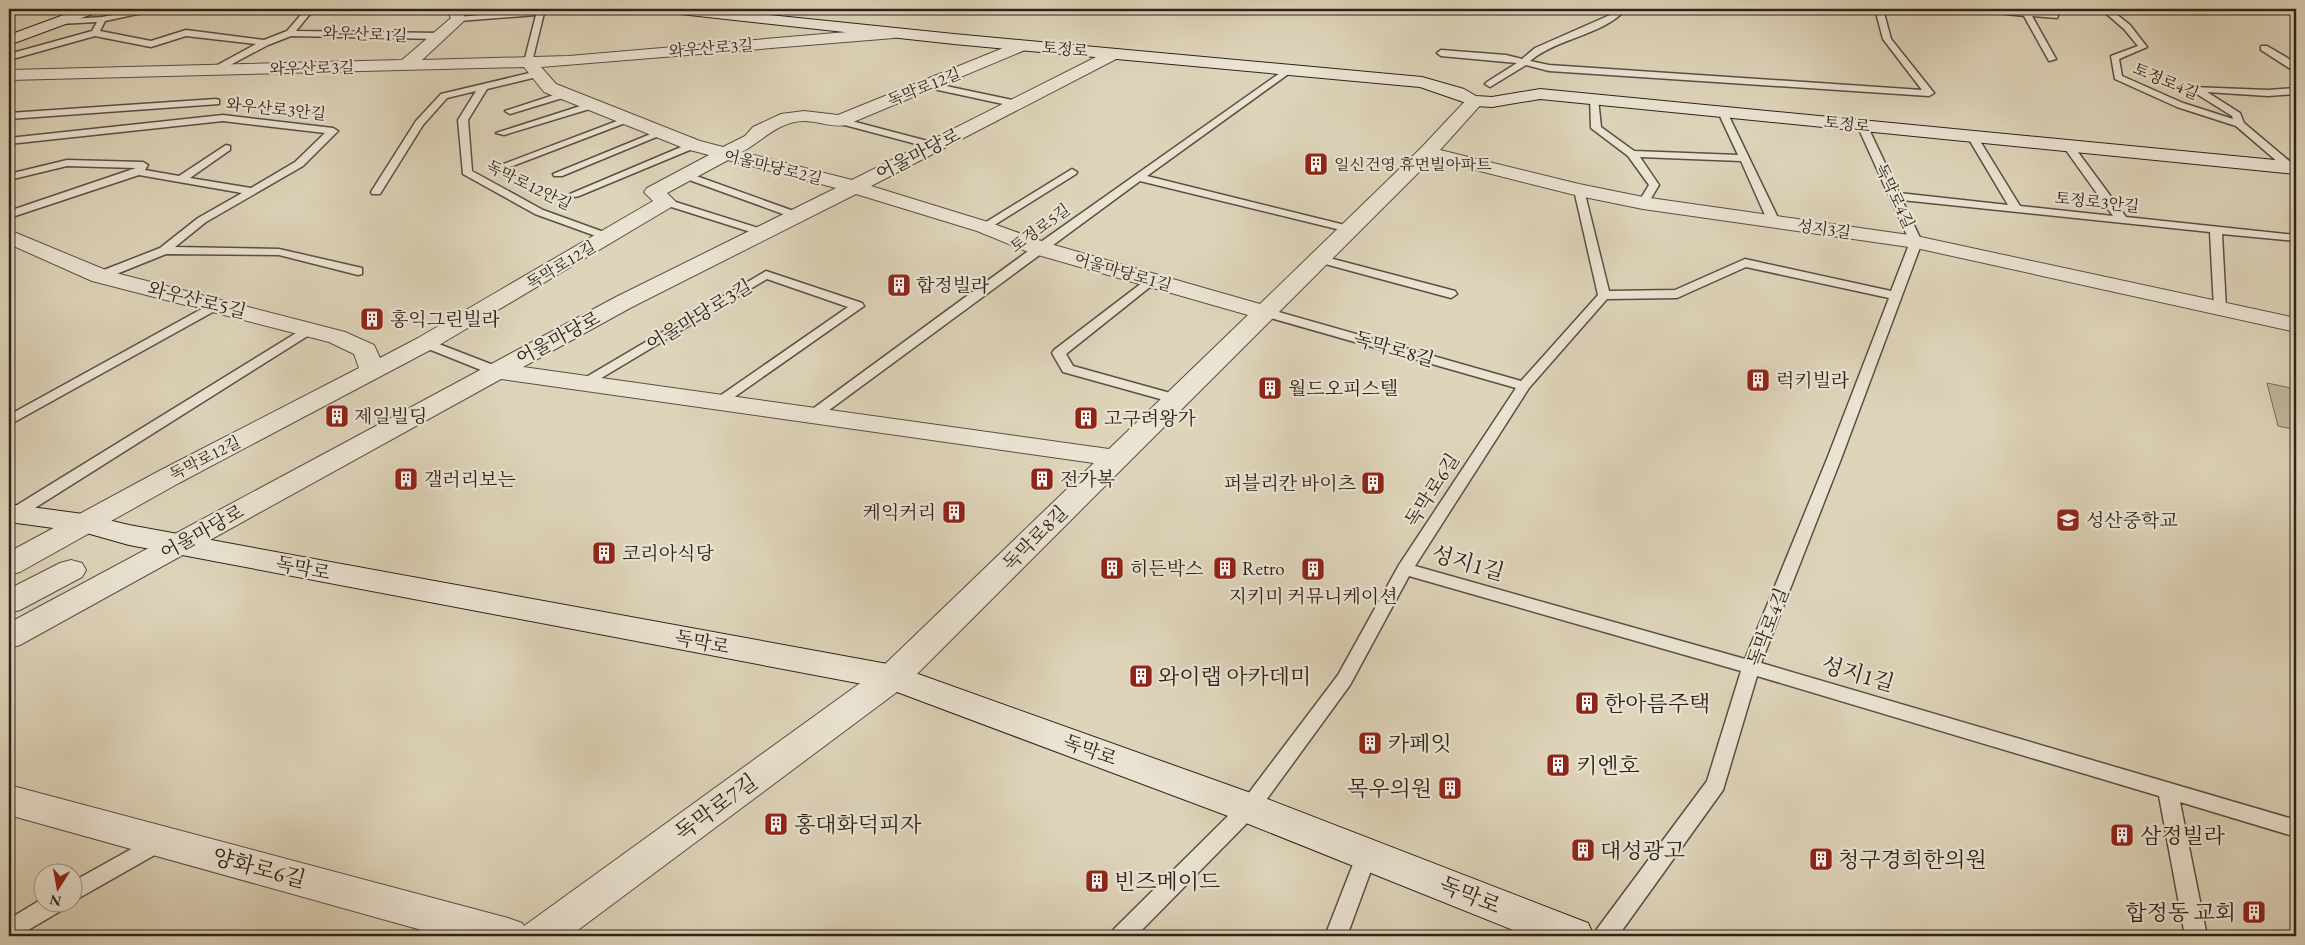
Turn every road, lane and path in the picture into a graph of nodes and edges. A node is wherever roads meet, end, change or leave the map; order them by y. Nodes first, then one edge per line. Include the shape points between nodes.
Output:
1 (157, 9) edge
2 (310, 9) edge
3 (672, 9) edge
4 (1622, 9) edge
5 (1879, 9) edge
6 (1979, 9) edge
7 (2050, 9) edge
8 (2104, 9) edge
9 (539, 10) edge
10 (97, 14) edge
11 (456, 14) edge
12 (2027, 14) junction
13 (95, 33) junction
14 (290, 33) junction
15 (894, 33) junction
16 (440, 36) junction
17 (9, 40) edge
18 (265, 43) junction
19 (1024, 45) junction
20 (2264, 48) dead end
21 (1442, 53) dead end
22 (1114, 54) junction
23 (9, 58) edge
24 (2052, 59) dead end
25 (1523, 63) junction
26 (405, 66) junction
27 (2296, 66) edge
28 (533, 68) junction
29 (215, 70) junction
30 (1290, 70) junction
31 (94, 72) junction
32 (9, 75) edge
33 (927, 85) junction
34 (484, 86) junction
35 (1484, 91) junction
36 (2296, 91) edge
37 (566, 94) junction
38 (1593, 99) junction
39 (216, 102) dead end
40 (1017, 104) junction
41 (593, 105) junction
42 (510, 110) dead end
43 (1723, 112) junction
44 (9, 116) edge
45 (628, 120) junction
46 (840, 121) junction
47 (2239, 124) junction
48 (1862, 125) junction
49 (501, 133) dead end
50 (661, 134) junction
51 (1972, 136) junction
52 (9, 141) edge
53 (693, 145) junction
54 (935, 146) junction
55 (2068, 146) junction
56 (226, 148) dead end
57 (1428, 152) junction
58 (1632, 154) junction
59 (725, 155) junction
60 (1745, 158) junction
61 (506, 165) dead end
62 (2293, 168) edge
63 (138, 172) junction
64 (1072, 172) dead end
65 (558, 174) dead end
66 (685, 175) junction
67 (9, 177) edge
68 (1140, 178) junction
69 (180, 180) junction
70 (854, 187) junction
71 (1578, 190) junction
72 (252, 191) junction
73 (376, 192) dead end
74 (575, 194) dead end
75 (1894, 196) junction
76 (666, 202) junction
77 (1643, 202) junction
78 (2016, 209) junction
79 (9, 215) edge
80 (798, 216) junction
81 (2123, 221) junction
82 (1774, 222) junction
83 (984, 227) junction
84 (1349, 229) junction
85 (2216, 230) junction
86 (764, 233) junction
87 (9, 236) edge
88 (608, 237) junction
89 (2296, 238) edge
90 (1916, 242) junction
91 (1039, 248) junction
92 (164, 250) junction
93 (1318, 259) junction
94 (358, 271) dead end
95 (100, 276) junction
96 (1151, 280) junction
97 (1451, 294) dead end
98 (1604, 295) junction
99 (1895, 296) junction
100 (216, 305) junction
101 (2220, 308) junction
102 (1264, 312) junction
103 (2296, 324) edge
104 (309, 329) junction
105 (426, 343) junction
106 (496, 371) junction
107 (372, 372) junction
108 (583, 383) junction
109 (1524, 386) junction
110 (1176, 399) junction
111 (718, 402) junction
112 (812, 416) junction
113 (9, 421) edge
114 (1116, 458) junction
115 (11, 514) edge
116 (83, 523) junction
117 (179, 545) junction
118 (9, 565) edge
119 (71, 570) dead end
120 (1404, 570) junction
121 (9, 602) edge
122 (9, 637) edge
123 (1751, 667) junction
124 (893, 677) junction
125 (2168, 790) junction
126 (9, 800) edge
127 (1248, 808) junction
128 (2296, 828) edge
129 (161, 841) junction
130 (1367, 854) junction
131 (82, 887) edge
132 (39, 912) edge
133 (9, 930) edge
134 (508, 936) edge
135 (539, 936) edge
136 (1122, 936) edge
137 (1336, 936) edge
138 (1574, 936) edge
139 (1605, 936) edge
140 (2196, 936) edge

1 - 10 lane
2 - 14 lane, 와우산로1길
3 - 15 street, 토정로
4 - 25 lane via 1614,17 1538,50
5 - 25 lane via 1887,39 1929,93 1549,68
6 - 12 lane
7 - 12 lane via 2054,16
8 - 47 lane, 토정로4길 via 2126,27 2142,47 2114,58 2118,77 2180,105
9 - 11 lane, 와우산로1길
9 - 28 lane
10 - 13 lane
10 - 17 street via 59,22
11 - 16 street, 와우산로1길
12 - 24 lane
13 - 18 lane, 와우산로1길 via 151,44 186,33
13 - 23 lane, 와우산로1길
14 - 16 lane, 와우산로1길
14 - 18 lane, 와우산로1길
15 - 19 street, 토정로
15 - 28 street, 와우산로3길 via 569,61
16 - 26 street, 와우산로1길
18 - 29 lane, 와우산로3길
19 - 22 street, 토정로
19 - 33 street, 독막로12길
20 - 27 lane
21 - 25 lane via 1506,58
22 - 30 street, 토정로
22 - 40 street, 어울마당로
23 - 31 street
25 - 35 lane
26 - 28 street, 와우산로3길
26 - 29 street, 와우산로3길
28 - 34 lane
28 - 37 street, 어울마당로2길 via 550,88
29 - 31 street, 와우산로3길
30 - 35 street, 토정로
30 - 68 lane, 토정로5길
31 - 32 street, 와우산로3길
33 - 40 lane
33 - 46 street, 독막로12길
34 - 73 lane via 444,96 419,124
34 - 88 lane, 독막로12안길 via 463,120 467,172 540,212
35 - 38 street, 토정로
35 - 57 street, 독막로8길
36 - 47 lane via 2268,93 2195,89 2237,116
37 - 41 street, 어울마당로2길
37 - 42 lane
38 - 43 street, 토정로
38 - 58 lane via 1596,128
39 - 44 lane, 와우산로3안길
40 - 54 street, 어울마당로
41 - 45 street, 어울마당로2길
41 - 49 lane
43 - 48 street, 토정로
43 - 60 lane
45 - 50 street, 어울마당로2길
45 - 61 lane
46 - 54 lane
46 - 59 street via 804,116 787,118 759,131 751,140
47 - 62 lane, 토정로4길
48 - 51 street, 토정로
48 - 75 lane, 독막로4길
50 - 53 street, 어울마당로2길
50 - 65 lane
51 - 55 street, 토정로
51 - 78 lane
52 - 72 lane, 와우산로3안길 via 222,118 333,131 299,164
53 - 59 street, 어울마당로2길
53 - 74 lane
54 - 70 street, 어울마당로
55 - 62 street, 토정로
55 - 81 lane
56 - 69 lane
57 - 71 street, 성지3길
57 - 84 street, 독막로8길
58 - 60 lane
58 - 77 lane via 1654,185
59 - 66 street
59 - 70 street, 어울마당로2길
60 - 82 lane
63 - 67 lane via 143,165 67,163
63 - 69 lane
63 - 79 lane
64 - 83 lane
66 - 76 street via 654,192
66 - 80 lane
68 - 84 lane
68 - 91 lane, 토정로5길
69 - 72 lane
70 - 80 street, 어울마당로
70 - 83 street, 어울마당로1길
71 - 77 street, 성지3길
71 - 98 lane
72 - 92 lane, 와우산로3안길 via 202,220
75 - 78 lane, 토정로3안길
75 - 90 lane, 독막로4길
76 - 86 lane
76 - 88 street, 독막로12길
77 - 82 street, 성지3길
78 - 81 lane, 토정로3안길
80 - 86 street, 어울마당로
81 - 85 lane, 토정로3안길
82 - 90 street, 성지3길
83 - 91 street, 어울마당로1길
84 - 93 street, 독막로8길
85 - 89 lane, 토정로3안길
85 - 101 lane
86 - 106 street, 어울마당로 via 624,302
87 - 95 street, 와우산로5길
88 - 105 street, 독막로12길
90 - 99 lane, 독막로4길
90 - 101 street, 성지3길
91 - 96 street, 어울마당로1길
91 - 112 lane, 토정로5길
92 - 94 lane, 와우산로3안길 via 279,252
92 - 95 lane, 와우산로3안길
93 - 97 lane
93 - 102 street, 독막로8길
95 - 100 street, 와우산로5길
96 - 102 street, 어울마당로1길
96 - 110 lane via 1059,354 1068,369
98 - 99 lane via 1677,294 1745,263
98 - 109 lane, 독막로6길
99 - 123 lane, 독막로4길
100 - 104 street, 와우산로5길
100 - 113 lane
101 - 103 street, 성지3길
102 - 109 lane, 독막로8길
102 - 110 street, 독막로8길
104 - 107 street, 와우산로5길 via 365,350
104 - 115 lane, 독막로
105 - 106 lane
105 - 107 street, 독막로12길
106 - 108 street
106 - 117 street, 어울마당로
107 - 116 street, 독막로12길
108 - 111 street
108 - 111 lane, 어울마당로3길 via 766,275 858,306
109 - 120 lane, 독막로6길
110 - 114 street, 독막로8길
111 - 112 street
112 - 114 street
114 - 124 street, 독막로8길
115 - 116 street, 독막로
116 - 117 street, 독막로 via 128,536
116 - 118 street
117 - 122 street, 어울마당로
117 - 124 street, 독막로
119 - 121 street
120 - 123 lane, 성지1길
120 - 127 lane, 독막로6길 via 1344,680
123 - 125 lane, 성지1길
123 - 139 lane, 독막로4길 via 1716,784
124 - 127 street, 독막로
124 - 135 street, 독막로7길
125 - 128 lane, 성지1길
125 - 140 lane
126 - 129 street, 양화로6길
127 - 130 street, 독막로
127 - 136 lane, 독막로6길
129 - 131 lane
129 - 134 street, 양화로6길
130 - 137 lane
130 - 138 street, 독막로
132 - 133 lane

